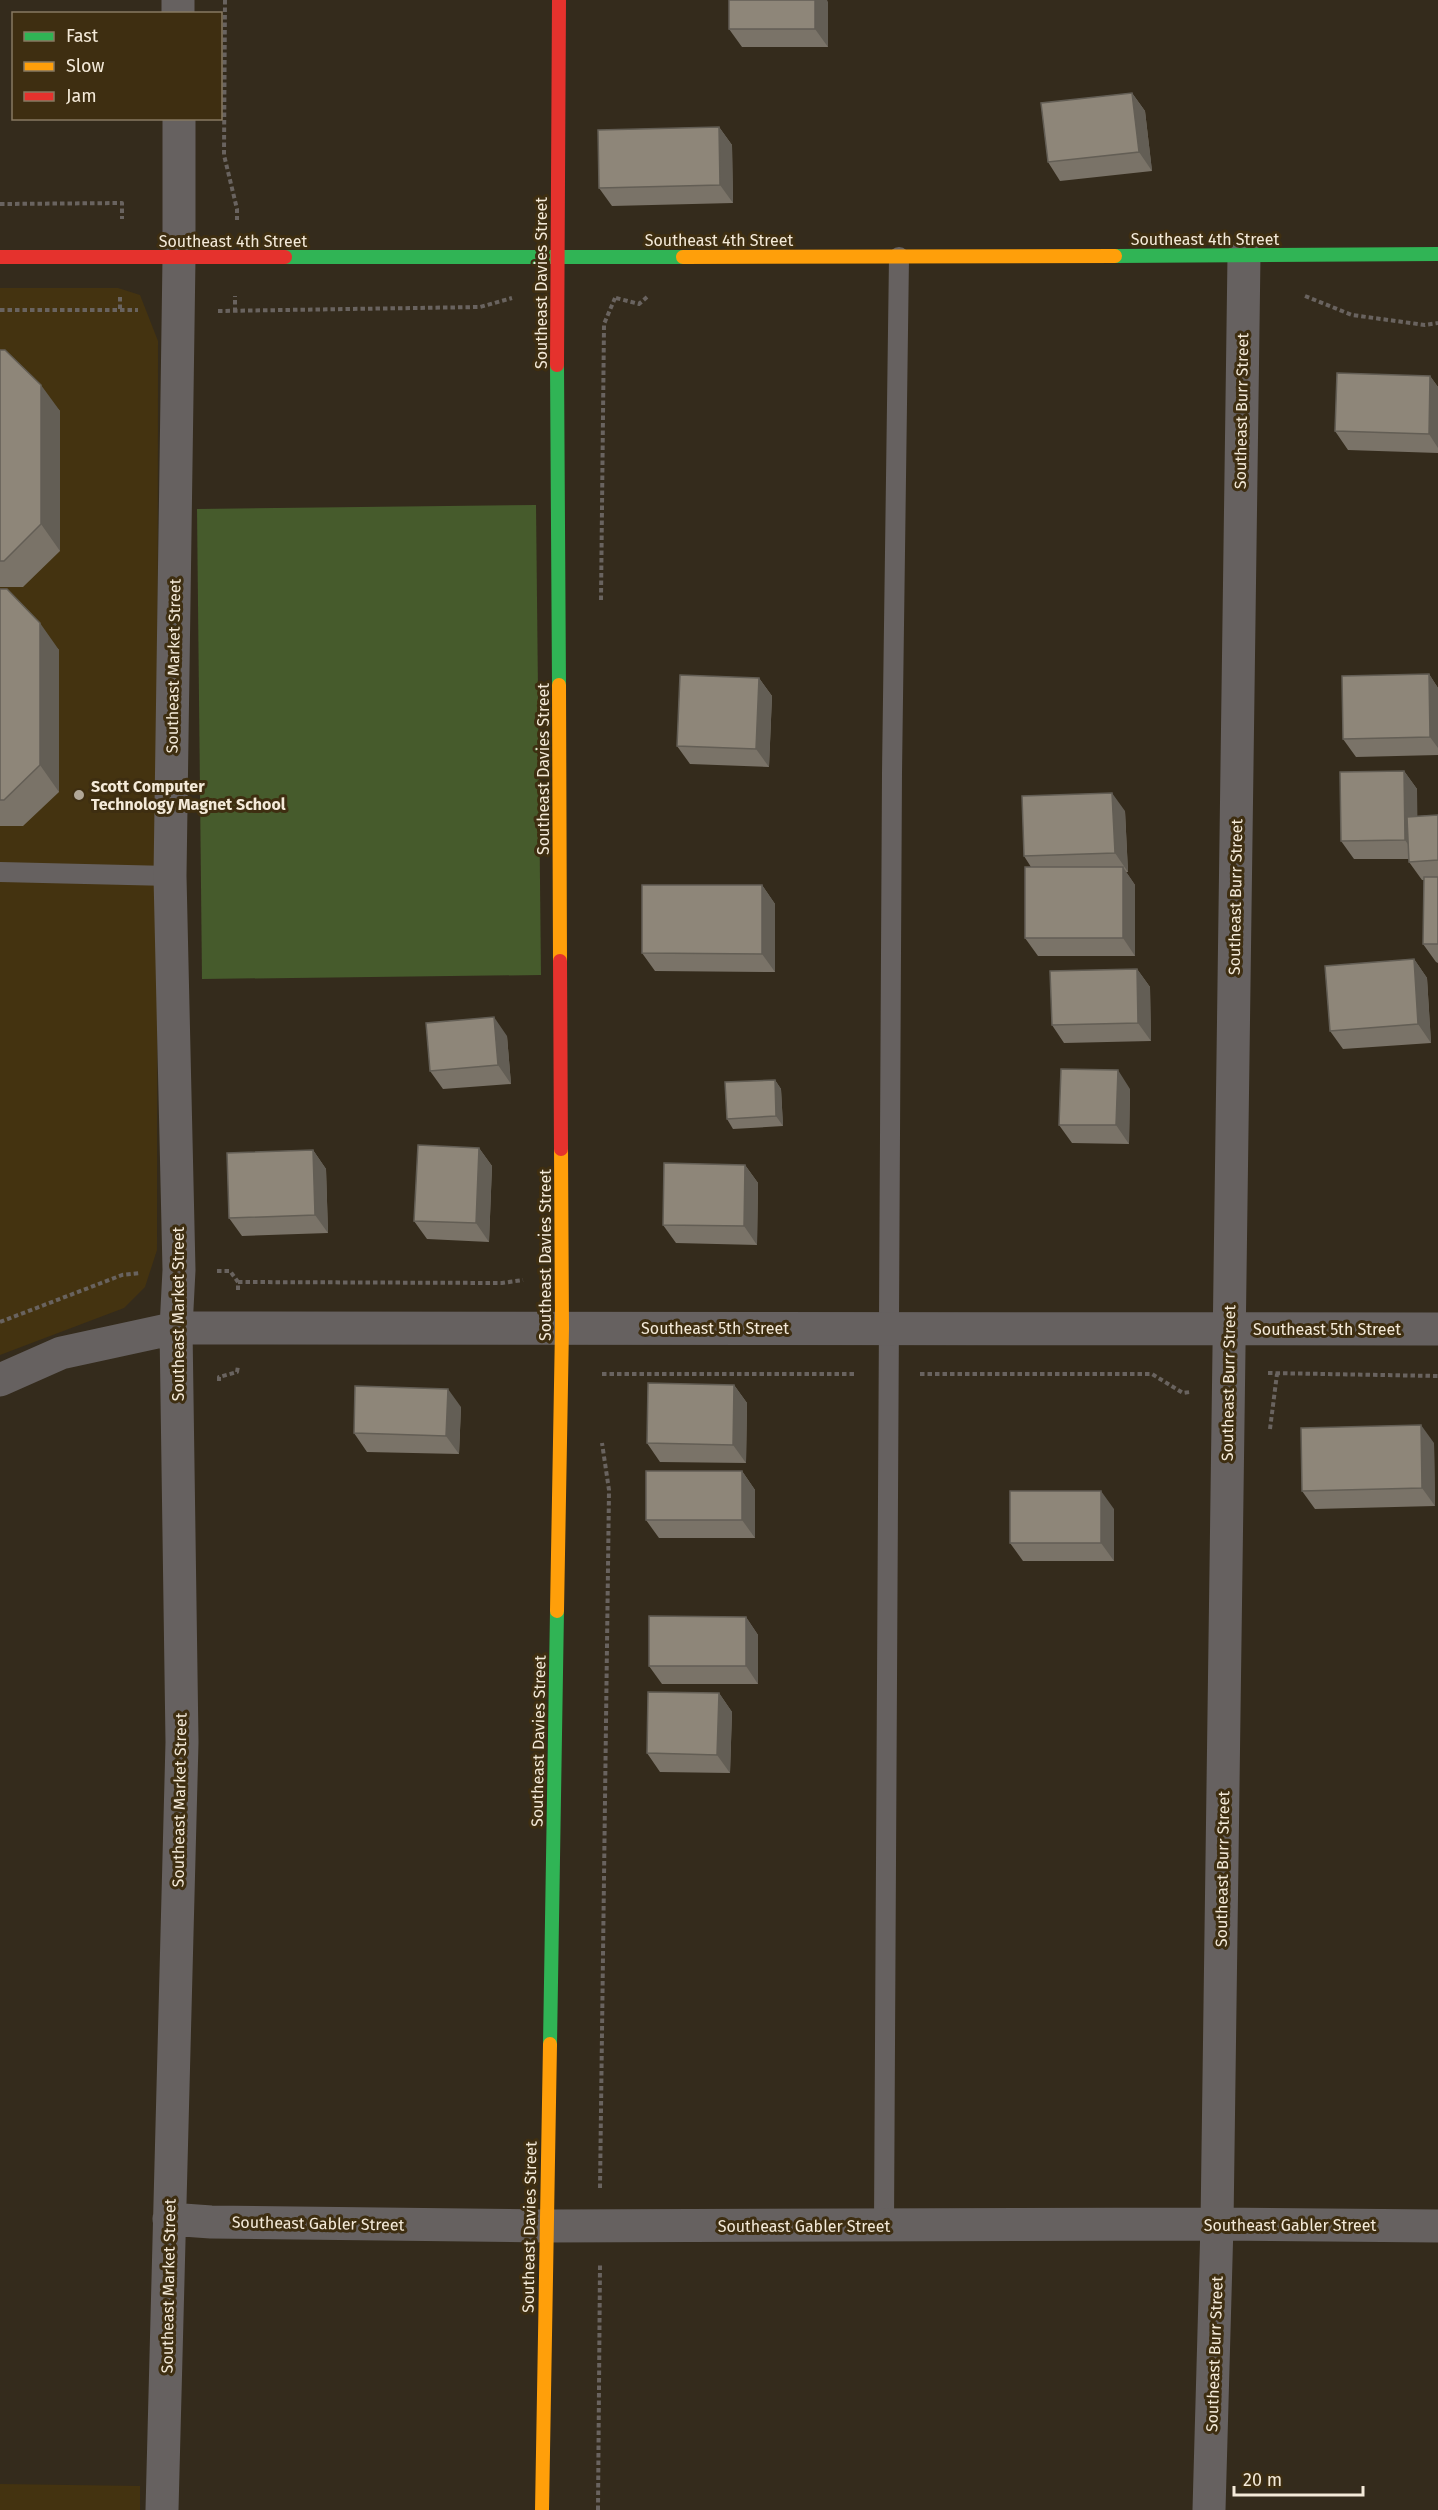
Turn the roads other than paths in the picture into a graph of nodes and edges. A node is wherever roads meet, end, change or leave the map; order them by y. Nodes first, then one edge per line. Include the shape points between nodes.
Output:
1 (559, 0) edge
2 (179, 120) edge
3 (1438, 254) edge
4 (1244, 255) junction
5 (558, 256) junction
6 (0, 257) edge
7 (899, 257) junction
8 (179, 258) junction
9 (0, 872) edge
10 (170, 876) junction
11 (176, 1328) junction
12 (562, 1328) junction
13 (890, 1329) junction
14 (1229, 1329) junction
15 (1438, 1329) edge
16 (0, 1380) edge
17 (169, 2219) junction
18 (1217, 2224) junction
19 (546, 2226) junction
20 (884, 2226) junction
21 (1438, 2226) edge
22 (162, 2510) edge
23 (542, 2510) edge
24 (1209, 2510) edge

1 - 5 street, Southeast Davies Street
2 - 8 street, Southeast Market Street
3 - 4 street, Southeast 4th Street
4 - 7 street, Southeast 4th Street
4 - 14 street, Southeast Burr Street
5 - 7 street, Southeast 4th Street
5 - 8 street, Southeast 4th Street
5 - 12 street, Southeast Davies Street
6 - 8 street, Southeast 4th Street
7 - 13 lane
8 - 10 street, Southeast Market Street
9 - 10 lane
10 - 11 street, Southeast Market Street via 179,1270
11 - 12 street, Southeast 5th Street
11 - 16 street, Southeast 5th Street via 61,1353
11 - 17 street, Southeast Market Street via 182,1742
12 - 13 street, Southeast 5th Street
12 - 19 street, Southeast Davies Street
13 - 14 street, Southeast 5th Street
13 - 20 lane
14 - 15 street, Southeast 5th Street
14 - 18 street, Southeast Burr Street
17 - 19 street, Southeast Gabler Street
17 - 22 street, Southeast Market Street
18 - 20 street, Southeast Gabler Street
18 - 21 street, Southeast Gabler Street
18 - 24 street, Southeast Burr Street
19 - 20 street, Southeast Gabler Street
19 - 23 street, Southeast Davies Street

